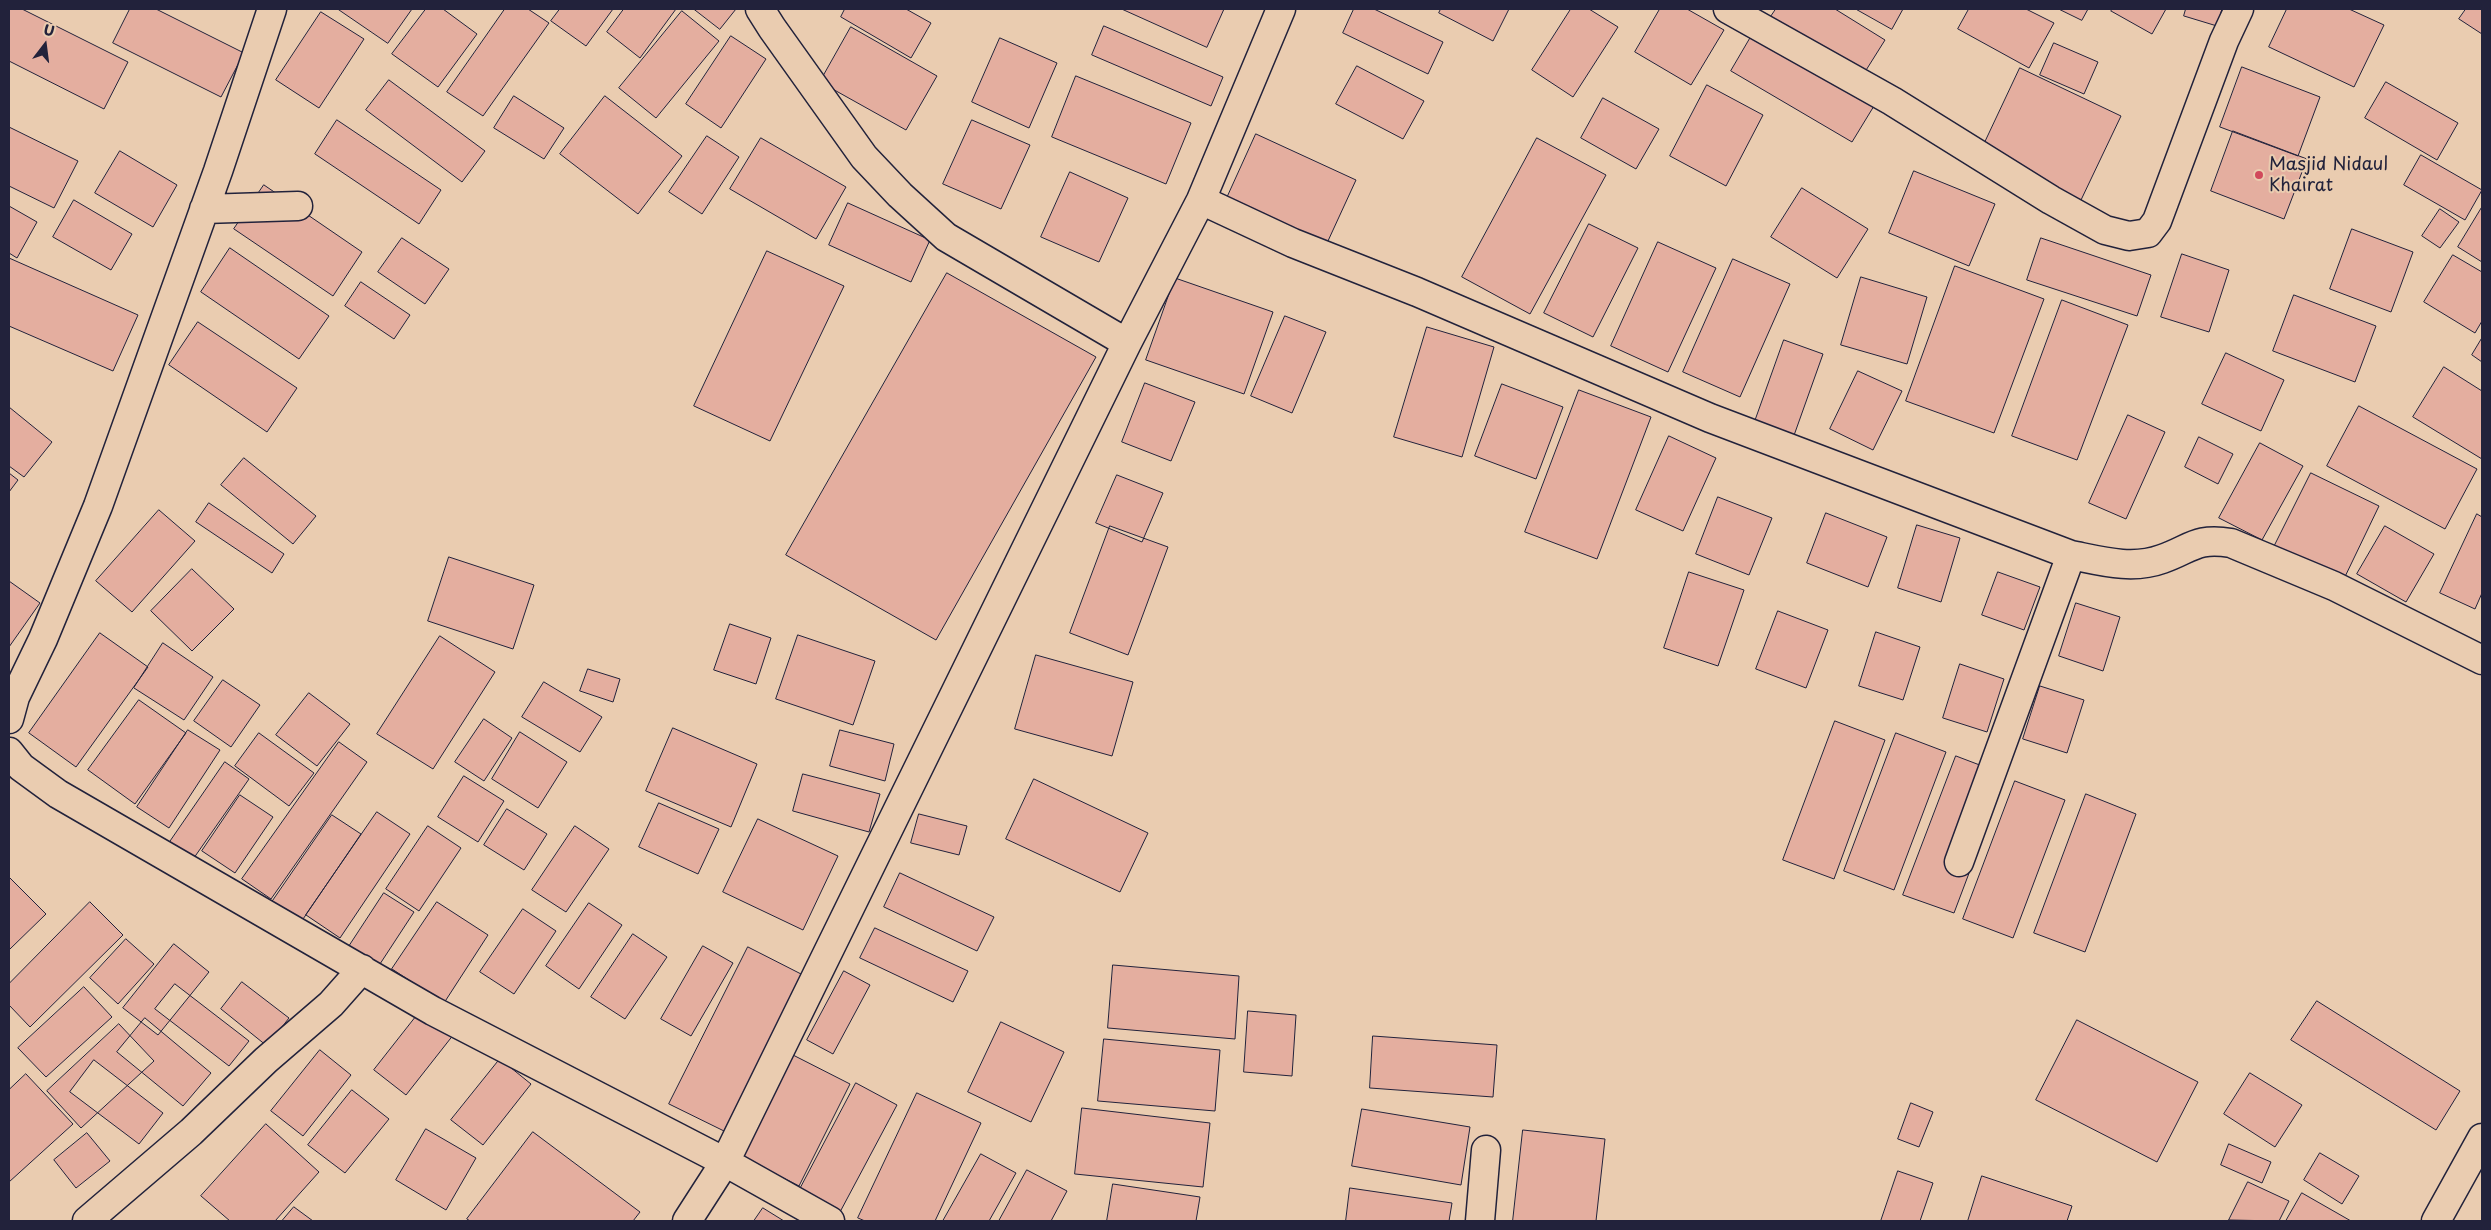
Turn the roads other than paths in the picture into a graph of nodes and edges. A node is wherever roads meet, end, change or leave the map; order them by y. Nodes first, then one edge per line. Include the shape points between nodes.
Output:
1 (272, 9) edge
2 (760, 9) edge
3 (1281, 9) edge
4 (1728, 9) edge
5 (2239, 9) edge
6 (1201, 200) junction
7 (298, 206) dead end
8 (204, 209) junction
9 (1127, 343) junction
10 (2071, 555) junction
11 (2482, 660) edge
12 (9, 719) edge
13 (9, 752) edge
14 (1959, 862) dead end
15 (362, 969) junction
16 (2482, 1138) edge
17 (1486, 1150) dead end
18 (725, 1162) junction
19 (87, 1221) edge
20 (687, 1221) edge
21 (830, 1221) edge
22 (1480, 1221) edge
23 (2436, 1221) edge

1 - 8 street
2 - 9 street via 864,157 946,238
3 - 6 street
4 - 5 street via 1892,101 2051,200 2105,230 2129,236 2148,233 2158,221 2224,41
6 - 9 street
6 - 10 street via 1293,243 1417,292 1710,418
7 - 8 street
8 - 12 street via 98,506 43,639 15,697
9 - 18 street
10 - 11 street via 2112,564 2140,564 2162,559 2194,543 2213,540 2230,543 2334,586
10 - 14 street
13 - 15 street via 21,767 58,794
15 - 18 street via 433,1011
15 - 19 street via 331,1004 266,1060 191,1132
16 - 23 street
17 - 22 street
18 - 20 street
18 - 21 street

